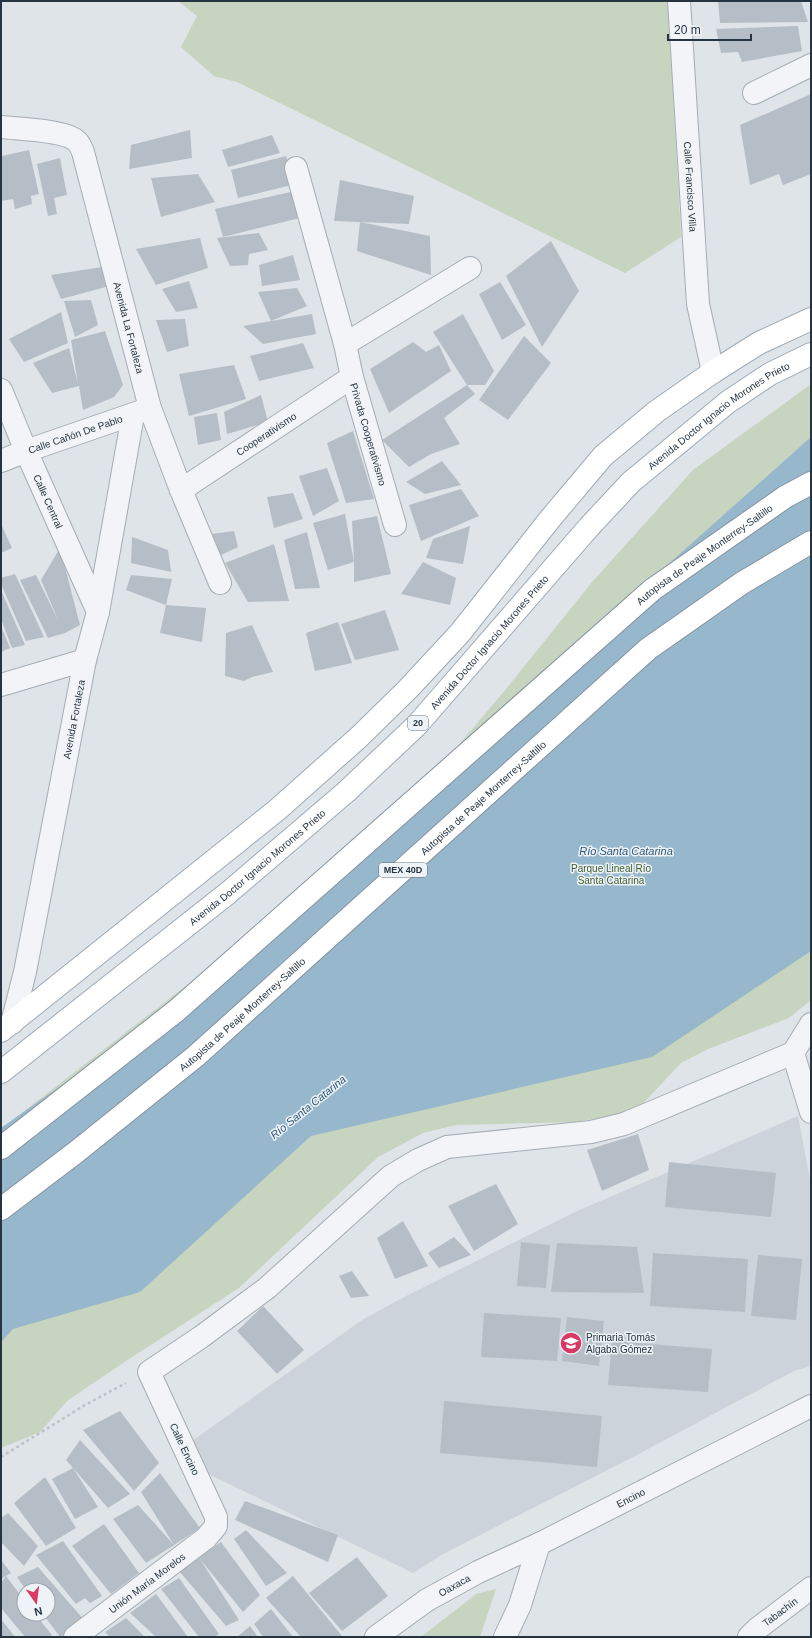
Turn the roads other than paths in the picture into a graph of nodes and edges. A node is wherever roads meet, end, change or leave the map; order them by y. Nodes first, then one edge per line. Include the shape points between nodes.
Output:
1 (679, 1) edge
2 (811, 65) edge
3 (754, 94) dead end
4 (1, 127) edge
5 (296, 168) dead end
6 (470, 268) dead end
7 (811, 320) edge
8 (345, 344) junction
9 (811, 354) edge
10 (713, 372) junction
11 (352, 377) junction
12 (1, 390) edge
13 (142, 412) junction
14 (26, 451) junction
15 (1, 461) edge
16 (811, 483) edge
17 (181, 490) junction
18 (395, 524) dead end
19 (811, 542) edge
20 (220, 583) dead end
21 (98, 612) junction
22 (85, 660) junction
23 (1, 686) edge
24 (811, 1024) edge
25 (6, 1027) edge
26 (792, 1053) junction
27 (1, 1072) edge
28 (811, 1112) edge
29 (1, 1148) edge
30 (1, 1208) edge
31 (811, 1406) edge
32 (216, 1526) joint
33 (539, 1544) junction
34 (811, 1588) edge
35 (75, 1637) edge
36 (376, 1637) edge
37 (505, 1637) edge
38 (749, 1637) edge

1 - 10 street, Calle Francisco Villa via 698,304
2 - 3 street
4 - 13 street, Avenida La Fortaleza via 52,132 72,138 80,145
5 - 8 street, Privada Cooperativismo
6 - 8 street
7 - 10 main road via 759,344
8 - 11 street, Privada Cooperativismo
9 - 27 main road, Avenida Doctor Ignacio Morones Prieto / 20 via 770,374 728,402 631,482 417,725 346,792 228,893
10 - 25 main road via 657,411 603,456 460,633 359,737 278,810
11 - 17 street, Cooperativismo
11 - 18 street, Privada Cooperativismo
12 - 14 street, Calle Central
13 - 14 street, Calle Cañón De Pablo
13 - 17 street, Avenida La Fortaleza
13 - 21 street, Avenida Fortaleza
14 - 15 street, Calle Cañón De Pablo
14 - 21 street, Calle Central
16 - 29 main road, Autopista de Peaje Monterrey-Saltillo via 785,496 652,590 176,1011
17 - 20 street, Avenida La Fortaleza
19 - 30 main road, Autopista de Peaje Monterrey-Saltillo / MEX 40D via 742,583 648,648 196,1056 75,1153
21 - 22 street, Avenida Fortaleza
22 - 23 street
22 - 25 street, Avenida Fortaleza via 25,972
24 - 26 street
26 - 28 street
26 - 32 street, Calle Encino via 624,1124 591,1132 447,1147 418,1160 391,1176 267,1288 149,1372 216,1517
31 - 33 street, Encino
32 - 35 street, Unión María Morelos via 206,1538
33 - 36 street, Oaxaca via 478,1572 427,1600
33 - 37 street via 520,1605
34 - 38 street, Tabachín

